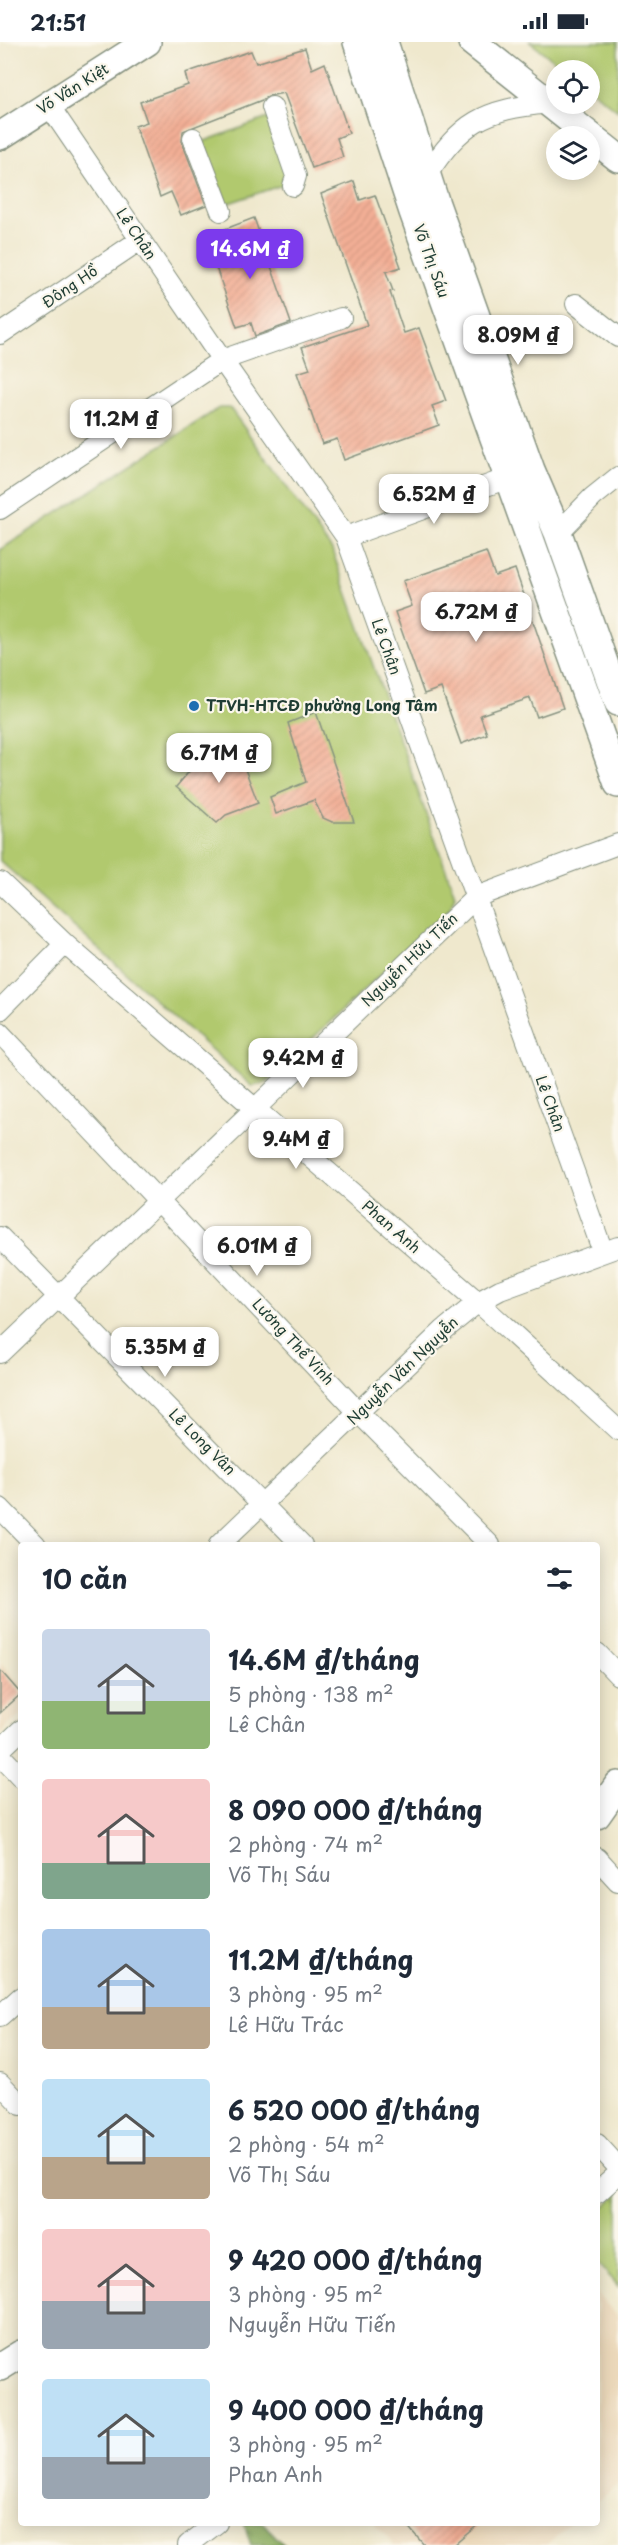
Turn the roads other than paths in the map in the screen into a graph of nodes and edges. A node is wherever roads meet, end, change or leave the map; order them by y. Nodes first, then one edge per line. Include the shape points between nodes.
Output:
1 (147, 42) edge
2 (357, 42) edge
3 (384, 42) edge
4 (472, 42) edge
5 (546, 101) edge
6 (546, 103) edge
7 (48, 104) junction
8 (272, 106) dead end
9 (562, 114) edge
10 (0, 136) edge
11 (194, 138) dead end
12 (618, 158) edge
13 (426, 176) junction
14 (293, 186) dead end
15 (221, 212) dead end
16 (140, 240) junction
17 (576, 304) dead end
18 (341, 318) dead end
19 (0, 334) edge
20 (618, 338) edge
21 (222, 360) junction
22 (618, 477) edge
23 (508, 478) junction
24 (0, 509) edge
25 (558, 533) junction
26 (346, 537) junction
27 (618, 702) edge
28 (618, 784) edge
29 (618, 844) edge
30 (0, 882) edge
31 (476, 897) junction
32 (65, 944) junction
33 (0, 1010) edge
34 (0, 1033) edge
35 (255, 1110) junction
36 (159, 1201) junction
37 (0, 1237) edge
38 (610, 1249) edge
39 (58, 1297) junction
40 (478, 1302) junction
41 (0, 1353) edge
42 (360, 1413) junction
43 (618, 1430) edge
44 (264, 1504) junction
45 (0, 1508) edge
46 (33, 1542) edge
47 (222, 1542) edge
48 (299, 1542) edge
49 (487, 1542) edge
50 (600, 1656) edge
51 (618, 1675) edge
52 (18, 1733) edge
53 (0, 1750) edge
54 (0, 1755) edge
55 (18, 1774) edge
56 (618, 1785) edge
57 (600, 1811) edge
58 (600, 1861) edge
59 (618, 1881) edge
60 (18, 2000) edge
61 (0, 2016) edge
62 (0, 2083) edge
63 (18, 2102) edge
64 (600, 2147) edge
65 (618, 2167) edge
66 (618, 2174) edge
67 (600, 2190) edge
68 (18, 2356) edge
69 (0, 2367) edge
70 (210, 2526) edge
71 (188, 2545) edge

1 - 7 main road, Võ Văn Kiệt
2 - 23 main road, Võ Thị Sáu
3 - 13 main road, Võ Thị Sáu
4 - 5 main road
6 - 13 street via 514,107 469,124 453,138
7 - 10 main road, Võ Văn Kiệt
7 - 16 street, Lê Chân
8 - 14 street via 296,176
9 - 12 main road
11 - 15 street
13 - 25 main road, Võ Thị Sáu via 531,470
16 - 19 street, Đông Hồ
16 - 21 street, Lê Chân
17 - 20 street
18 - 21 street
21 - 24 street
21 - 26 street, Lê Chân
22 - 25 street via 593,496
23 - 26 street
23 - 28 main road, Võ Thị Sáu
25 - 27 main road, Võ Thị Sáu
26 - 31 street, Lê Chân
29 - 31 street, Nguyễn Hữu Tiến
30 - 32 street, Phan Anh
31 - 35 street, Nguyễn Hữu Tiến
31 - 38 street, Lê Chân
32 - 33 street
32 - 35 street, Phan Anh
34 - 36 street, Lương Thế Vinh
35 - 36 street, Nguyễn Hữu Tiến
35 - 40 street, Phan Anh
36 - 39 street, Nguyễn Hữu Tiến
36 - 42 street, Lương Thế Vinh
37 - 39 street, Lê Long Vân
38 - 40 street, Nguyễn Văn Nguyễn via 528,1278
39 - 41 street, Nguyễn Hữu Tiến
39 - 44 street, Lê Long Vân
40 - 42 street, Nguyễn Văn Nguyễn
40 - 43 street, Phan Anh
42 - 44 street, Nguyễn Văn Nguyễn
42 - 49 street, Lương Thế Vinh
44 - 47 street, Nguyễn Văn Nguyễn
44 - 48 street, Lê Long Vân
45 - 46 street
50 - 51 street
52 - 53 street
54 - 55 street
56 - 57 main road
58 - 59 street
60 - 61 street
62 - 63 street
64 - 65 street
66 - 67 street
68 - 69 main road
70 - 71 street

